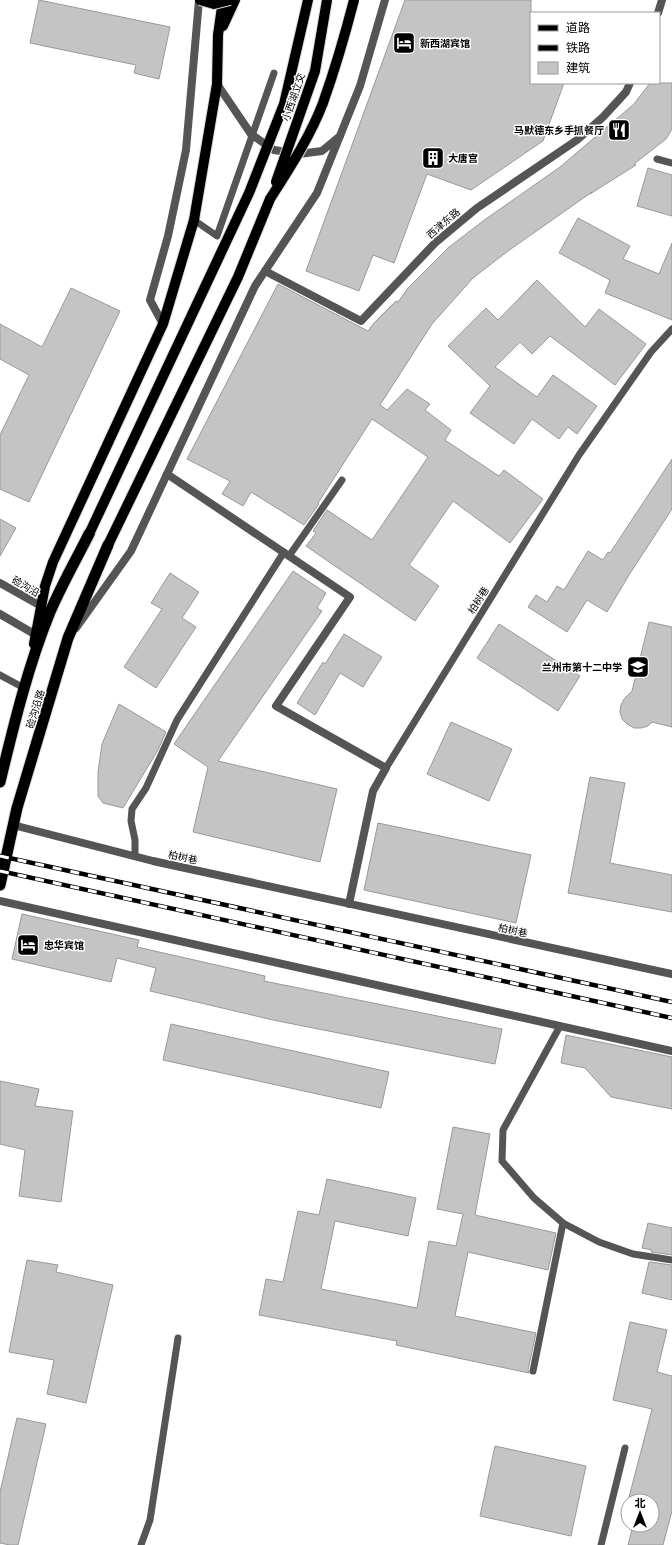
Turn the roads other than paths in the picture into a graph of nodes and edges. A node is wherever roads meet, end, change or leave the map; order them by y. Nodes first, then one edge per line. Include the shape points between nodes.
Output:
1 (199, 0) edge
2 (206, 0) edge
3 (223, 0) edge
4 (230, 0) edge
5 (235, 0) edge
6 (308, 0) edge
7 (327, 0) edge
8 (354, 0) edge
9 (385, 0) edge
10 (662, 0) edge
11 (658, 12) edge
12 (198, 14) junction
13 (218, 35) junction
14 (274, 73) dead end
15 (217, 84) junction
16 (630, 84) edge
17 (341, 136) junction
18 (658, 158) dead end
19 (672, 163) edge
20 (270, 199) junction
21 (194, 220) junction
22 (265, 271) junction
23 (163, 324) junction
24 (672, 329) edge
25 (167, 474) junction
26 (342, 480) dead end
27 (90, 532) joint
28 (108, 545) joint
29 (287, 554) junction
30 (0, 583) edge
31 (41, 606) junction
32 (0, 614) edge
33 (36, 635) junction
34 (68, 638) junction
35 (30, 668) junction
36 (0, 675) edge
37 (24, 688) junction
38 (386, 768) junction
39 (0, 782) edge
40 (13, 825) junction
41 (136, 856) junction
42 (0, 885) edge
43 (0, 901) edge
44 (349, 904) junction
45 (672, 974) edge
46 (560, 1026) junction
47 (672, 1051) edge
48 (562, 1223) junction
49 (672, 1260) edge
50 (178, 1338) dead end
51 (533, 1371) dead end
52 (625, 1448) dead end
53 (141, 1545) edge
54 (601, 1545) edge

1 - 4 main road, bridge via 214,4
1 - 12 street
2 - 12 street
3 - 13 main road
5 - 13 main road
6 - 27 main road, bridge via 284,104 249,193
7 - 20 main road, 小西湖立交, bridge via 315,71
8 - 20 main road, bridge via 322,104 297,156
9 - 17 street via 360,86
10 - 11 street
12 - 23 street via 186,150 168,236 150,300
13 - 15 main road
14 - 21 lane via 217,236
15 - 17 street, bridge via 251,134 274,150 299,154 322,151
15 - 21 main road
16 - 22 street, 西津东路 via 626,92 603,117 577,140 477,208 435,243 361,321
17 - 22 street via 317,193
18 - 19 lane
20 - 28 main road via 238,277
21 - 23 main road
22 - 25 street via 255,286
23 - 31 main road via 53,562
24 - 38 lane, 柏树巷 via 651,352 580,455
25 - 29 street
25 - 34 street via 131,551
26 - 29 lane
27 - 35 highway, 硷沟沿路 via 51,611
28 - 34 highway, 硷沟沿路
29 - 38 street via 350,597 276,706
29 - 41 lane via 177,720 146,788 132,808 131,822 136,840
30 - 31 street, 硷沟沿
31 - 33 main road
32 - 33 street
33 - 35 main road
34 - 40 highway, 硷沟沿路
35 - 37 highway, 硷沟沿路
36 - 37 lane
37 - 39 highway, 硷沟沿路
38 - 44 street, 柏树巷 via 373,791
40 - 41 street, 柏树巷
40 - 42 highway, 硷沟沿路
41 - 44 street, 柏树巷
43 - 46 street
44 - 45 street, 柏树巷
46 - 47 street
46 - 48 lane via 503,1130 502,1161 534,1198
48 - 49 lane via 599,1242 633,1254
48 - 51 lane
50 - 53 lane via 150,1520
52 - 54 lane

